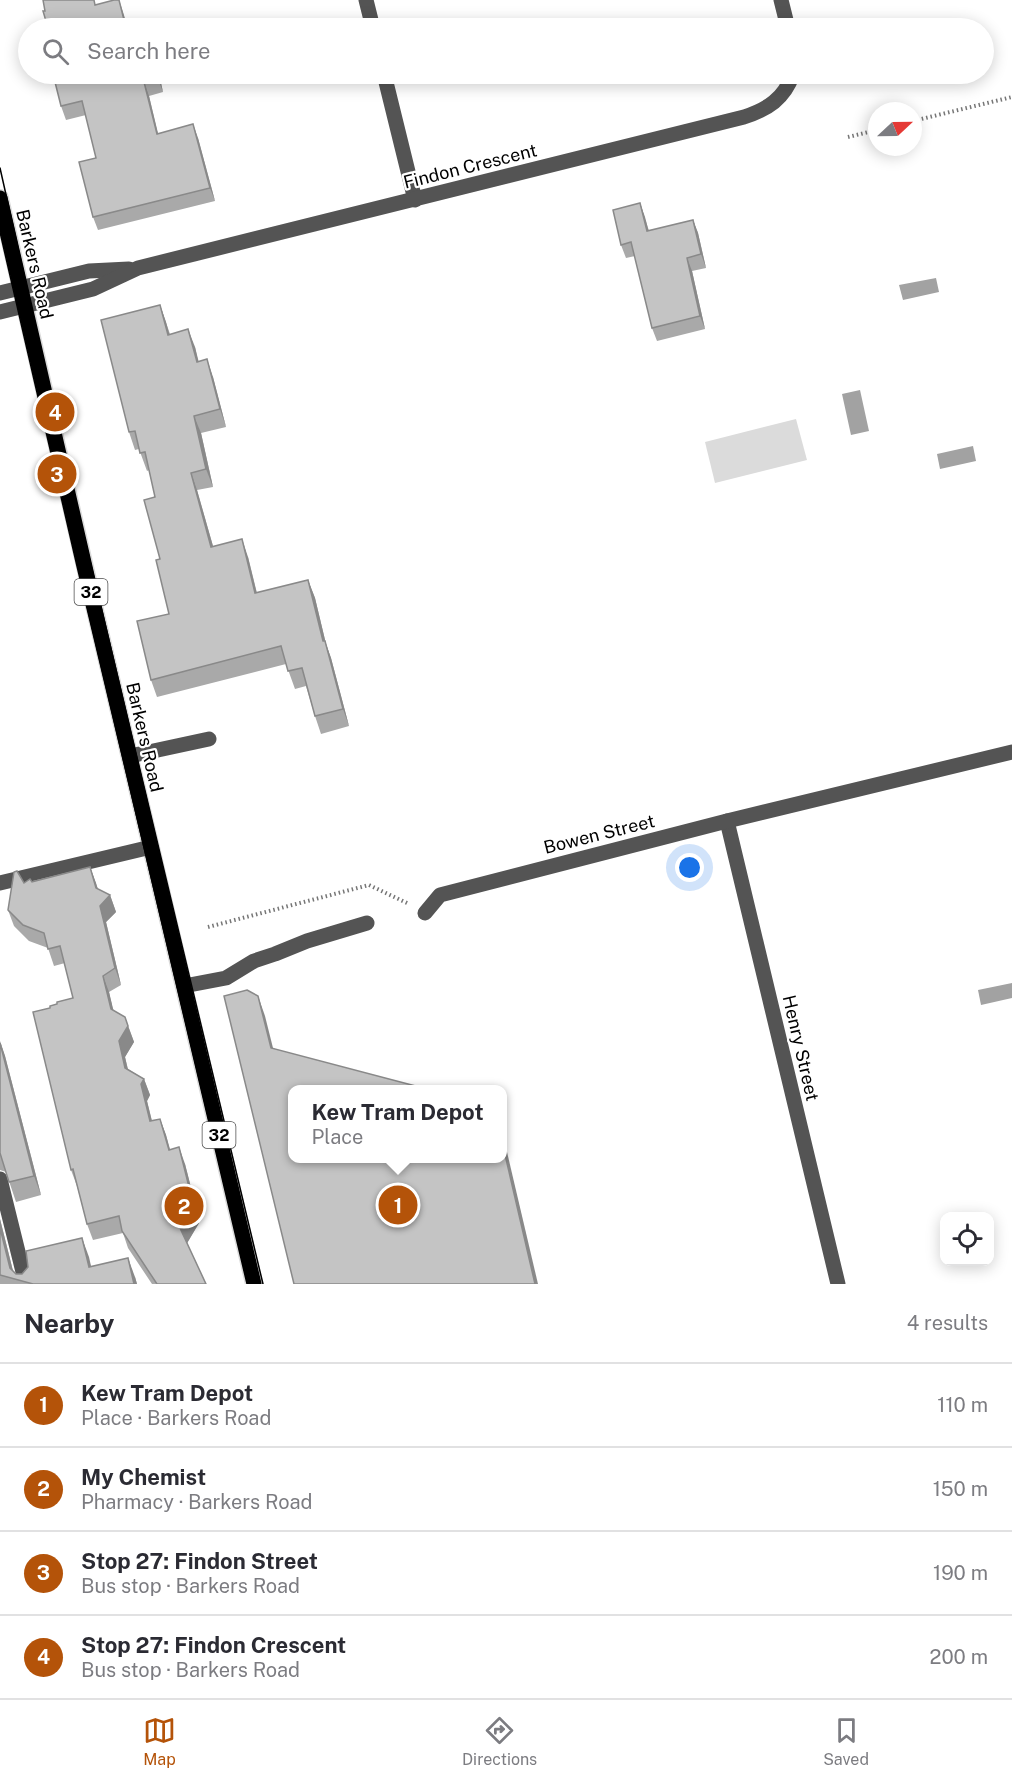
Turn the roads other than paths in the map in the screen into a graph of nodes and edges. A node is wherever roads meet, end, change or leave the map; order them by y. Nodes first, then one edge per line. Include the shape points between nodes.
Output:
1 (366, 0) edge
2 (781, 0) edge
3 (370, 18) edge
4 (786, 18) edge
5 (386, 84) edge
6 (790, 84) edge
7 (0, 198) edge
8 (415, 200) junction
9 (138, 268) junction
10 (20, 287) junction
11 (0, 293) edge
12 (24, 305) junction
13 (0, 312) edge
14 (209, 739) dead end
15 (1012, 752) edge
16 (130, 756) junction
17 (727, 821) junction
18 (151, 847) junction
19 (0, 883) edge
20 (426, 913) road end
21 (368, 923) dead end
22 (184, 986) junction
23 (0, 1179) edge
24 (26, 1284) edge
25 (255, 1284) edge
26 (838, 1284) edge

1 - 3 street
2 - 4 street
5 - 8 street
6 - 8 street, Findon Crescent via 771,106 751,115
7 - 10 main road, Barkers Road / 32
8 - 9 street, Findon Crescent
9 - 10 street, Findon Crescent via 89,271
9 - 12 street, Findon Crescent via 93,289
10 - 11 street, Findon Crescent
10 - 12 main road, Barkers Road / 32
12 - 13 street, Findon Crescent
12 - 16 main road, Barkers Road / 32
14 - 16 street
15 - 17 street, Bowen Street
16 - 18 main road, Barkers Road / 32
17 - 20 street, Bowen Street via 441,895
17 - 26 street, Henry Street
18 - 19 street
18 - 22 main road, Barkers Road / 32
21 - 22 street via 254,961 226,978
22 - 25 main road, Barkers Road / 32
23 - 24 street

